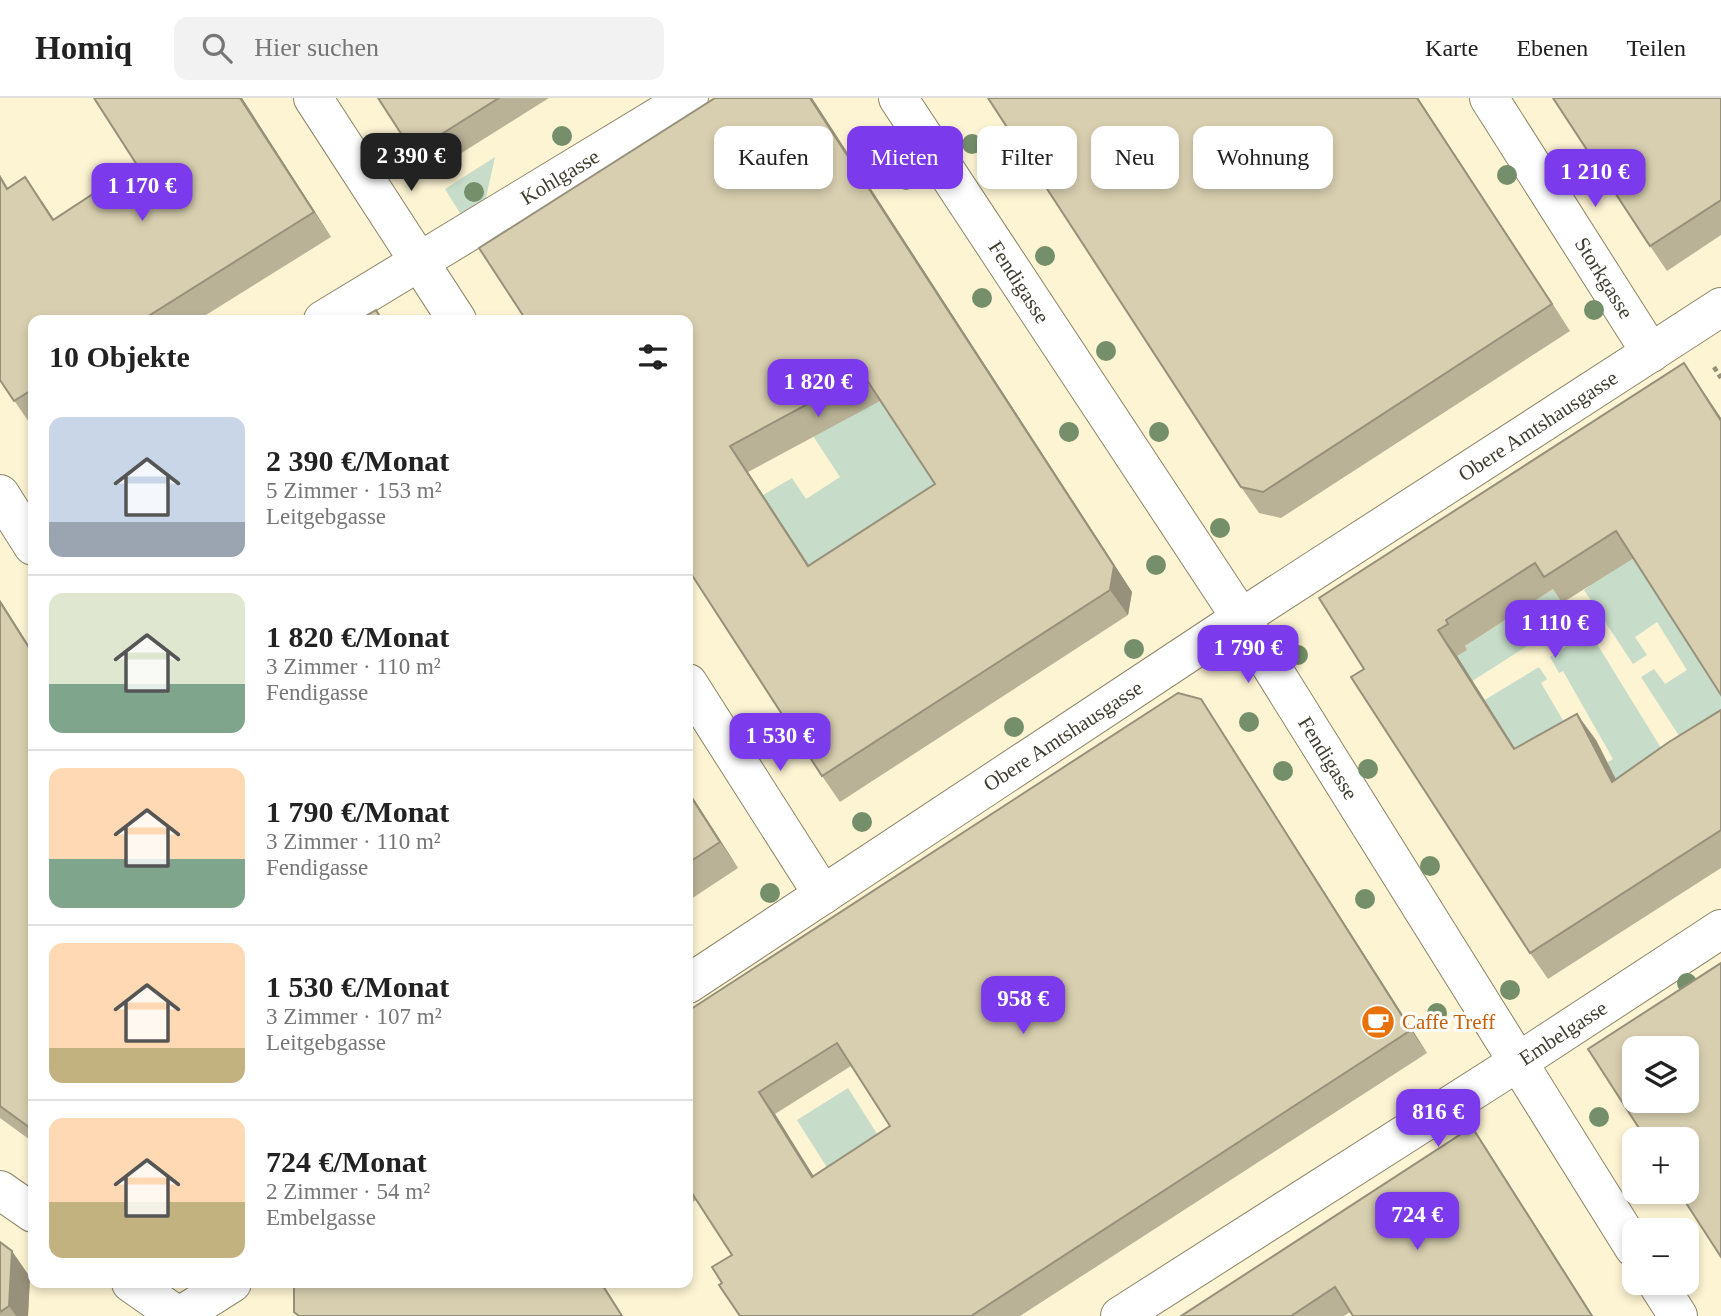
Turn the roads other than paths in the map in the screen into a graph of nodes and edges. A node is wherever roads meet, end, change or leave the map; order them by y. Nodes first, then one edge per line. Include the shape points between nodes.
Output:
1 (313, 98) edge
2 (689, 98) edge
3 (898, 98) edge
4 (1489, 98) edge
5 (420, 262) junction
6 (1721, 307) edge
7 (331, 315) edge
8 (454, 315) edge
9 (1651, 353) junction
10 (10, 502) edge
11 (28, 536) edge
12 (1241, 618) junction
13 (693, 691) edge
14 (822, 895) junction
15 (1721, 929) edge
16 (693, 981) edge
17 (1518, 1062) junction
18 (0, 1190) edge
19 (28, 1210) edge
20 (1622, 1229) edge
21 (138, 1288) edge
22 (224, 1288) edge
23 (1665, 1295) edge
24 (179, 1316) edge
25 (1120, 1316) edge
26 (1678, 1316) edge

1 - 5 street
2 - 5 street, Kohlgasse
3 - 12 street, Fendigasse
4 - 9 street, Storkgasse
5 - 7 street, Kohlgasse
5 - 8 street
6 - 9 street, Obere Amtshausgasse
9 - 12 street, Obere Amtshausgasse
10 - 11 street
12 - 14 street, Obere Amtshausgasse
12 - 17 street, Fendigasse
13 - 14 street
14 - 16 street, Obere Amtshausgasse
15 - 17 street, Embelgasse
17 - 20 street, Fendigasse
17 - 25 street, Embelgasse
18 - 19 street
21 - 24 street
22 - 24 street
23 - 26 street

